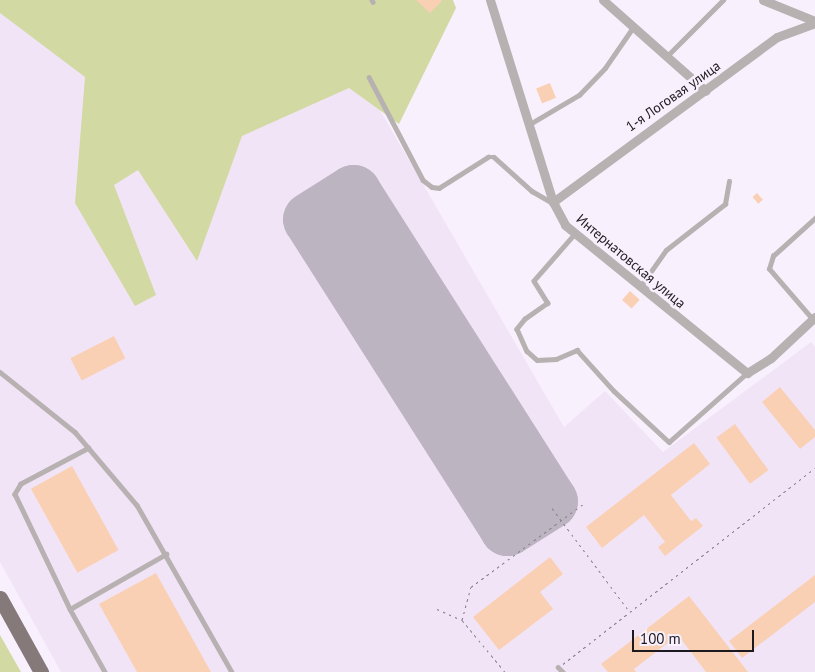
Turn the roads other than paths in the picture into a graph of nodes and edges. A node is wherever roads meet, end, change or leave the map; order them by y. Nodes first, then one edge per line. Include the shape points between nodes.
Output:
1 (490, 0) edge
2 (603, 0) edge
3 (723, 0) edge
4 (762, 0) edge
5 (815, 22) edge
6 (634, 25) junction
7 (668, 55) junction
8 (369, 78) dead end
9 (706, 91) junction
10 (530, 124) junction
11 (729, 181) dead end
12 (553, 202) junction
13 (815, 218) edge
14 (575, 234) junction
15 (640, 287) junction
16 (814, 319) edge
17 (0, 372) edge
18 (747, 373) junction
19 (89, 448) junction
20 (166, 554) junction
21 (0, 598) edge
22 (70, 609) junction
23 (558, 667) road end
24 (41, 672) edge
25 (105, 672) edge
26 (232, 672) edge
27 (562, 672) edge

1 - 10 street, Интернатовская улица
2 - 6 street
3 - 7 lane
4 - 5 street
5 - 9 street, 1-я Логовая улица via 777,36
6 - 7 street
6 - 10 lane via 605,68 579,96
7 - 9 street
8 - 12 lane via 423,180 432,187 439,188 488,157 494,158 532,191
9 - 12 street, 1-я Логовая улица via 638,137
10 - 12 street, Интернатовская улица
11 - 15 lane via 725,204 666,250
12 - 14 street, Интернатовская улица via 565,226
13 - 16 lane via 773,256 769,269
14 - 15 street, Интернатовская улица
14 - 18 lane via 534,282 548,303 525,319 517,329 527,352 537,360 556,359 577,350 614,391 669,442
15 - 18 street, Интернатовская улица
16 - 18 street via 771,358
17 - 19 lane via 43,404
19 - 20 lane via 137,505
19 - 22 lane via 22,484 15,494
20 - 22 lane
20 - 26 lane
21 - 24 main road
22 - 25 lane
23 - 27 lane

